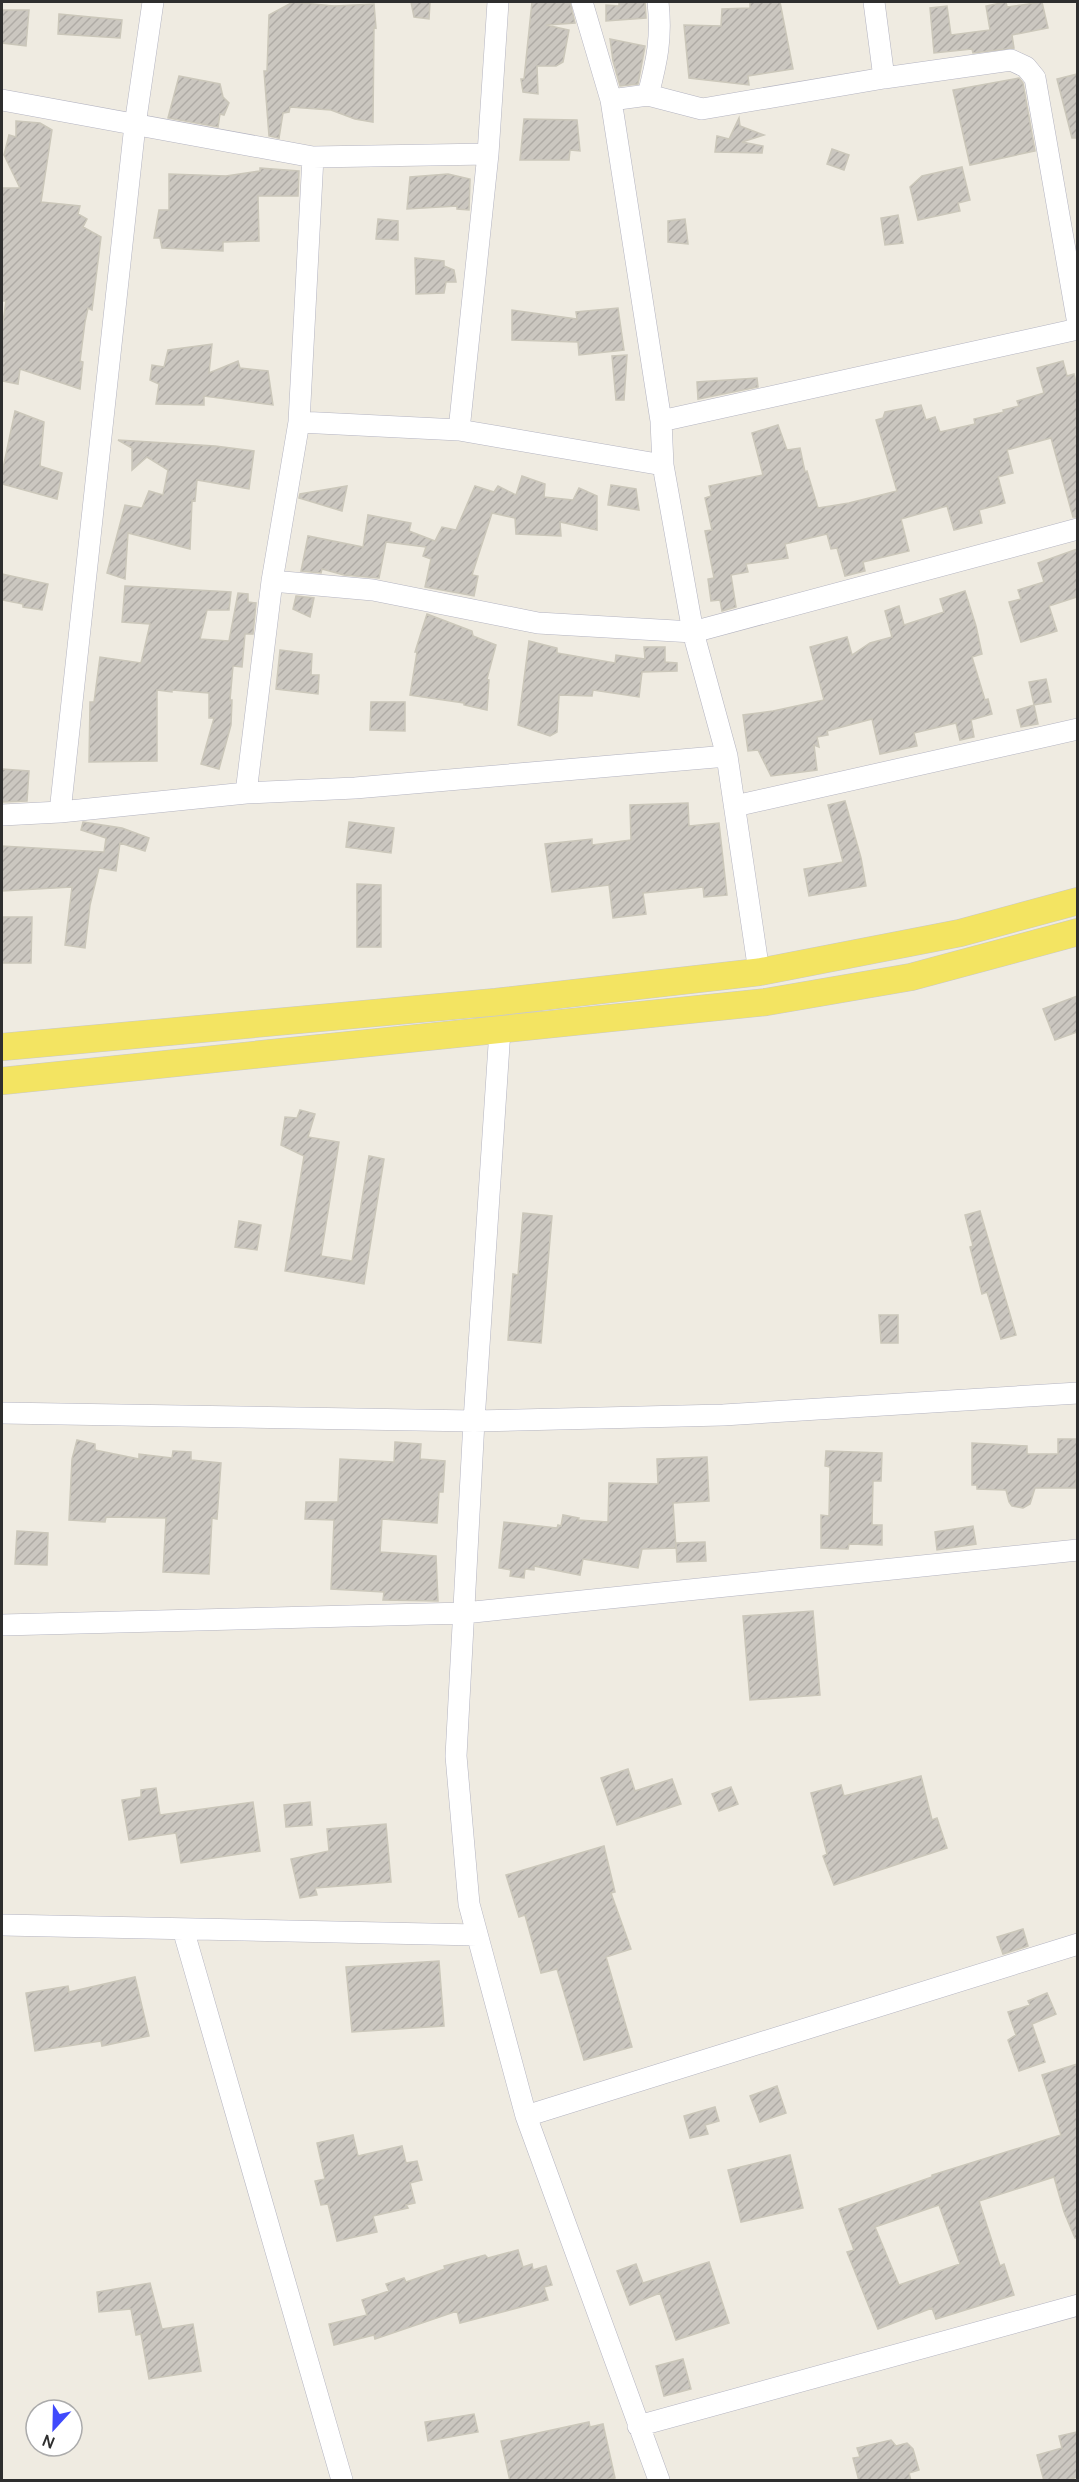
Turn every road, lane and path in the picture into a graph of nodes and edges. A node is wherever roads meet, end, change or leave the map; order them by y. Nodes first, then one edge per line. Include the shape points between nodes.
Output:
1 (153, 2) edge
2 (498, 2) edge
3 (582, 2) edge
4 (658, 2) edge
5 (873, 2) edge
6 (884, 78) junction
7 (648, 95) junction
8 (2, 100) edge
9 (611, 100) junction
10 (135, 125) junction
11 (488, 154) junction
12 (313, 157) junction
13 (1077, 324) edge
14 (1077, 329) edge
15 (661, 421) junction
16 (298, 422) junction
17 (459, 430) junction
18 (663, 465) junction
19 (1077, 529) edge
20 (272, 581) junction
21 (693, 632) junction
22 (1077, 729) edge
23 (727, 756) junction
24 (246, 793) junction
25 (735, 806) junction
26 (60, 812) junction
27 (2, 815) edge
28 (1077, 901) edge
29 (1077, 932) edge
30 (759, 972) junction
31 (537, 997) junction
32 (544, 1025) junction
33 (500, 1030) junction
34 (2, 1047) edge
35 (2, 1081) edge
36 (1077, 1393) edge
37 (2, 1413) edge
38 (474, 1421) junction
39 (1077, 1550) edge
40 (464, 1612) junction
41 (2, 1625) edge
42 (2, 1925) edge
43 (183, 1929) junction
44 (477, 1935) junction
45 (1077, 1944) edge
46 (526, 2116) junction
47 (1077, 2305) edge
48 (639, 2426) junction
49 (342, 2481) edge
50 (658, 2481) edge

1 - 10 street
2 - 11 street
3 - 9 street
4 - 7 street via 659,55
5 - 6 street
6 - 7 street via 702,109
6 - 13 street via 1011,60 1026,67 1035,78
7 - 9 street
8 - 10 street
9 - 15 street
10 - 12 street
10 - 26 street
11 - 12 street
11 - 17 street
12 - 16 street
14 - 15 street
15 - 18 street
16 - 17 street
16 - 20 street
17 - 18 street
18 - 21 street
19 - 21 street
20 - 21 street via 373,590 538,623
20 - 24 street
21 - 23 street
22 - 25 street
23 - 24 street via 355,788
23 - 25 street
24 - 26 street
25 - 30 street
26 - 27 street
28 - 30 main road via 960,933
29 - 32 main road via 900,979 766,1002
30 - 31 main road
31 - 32 main road
31 - 34 main road
32 - 33 main road
33 - 35 main road
33 - 38 street
36 - 38 street via 723,1415
37 - 38 street
38 - 40 street
39 - 40 street
40 - 41 street
40 - 44 street via 456,1756 468,1905
42 - 43 street
43 - 44 street
43 - 49 street
44 - 46 street
45 - 46 street
46 - 48 street
47 - 48 street
48 - 50 street

